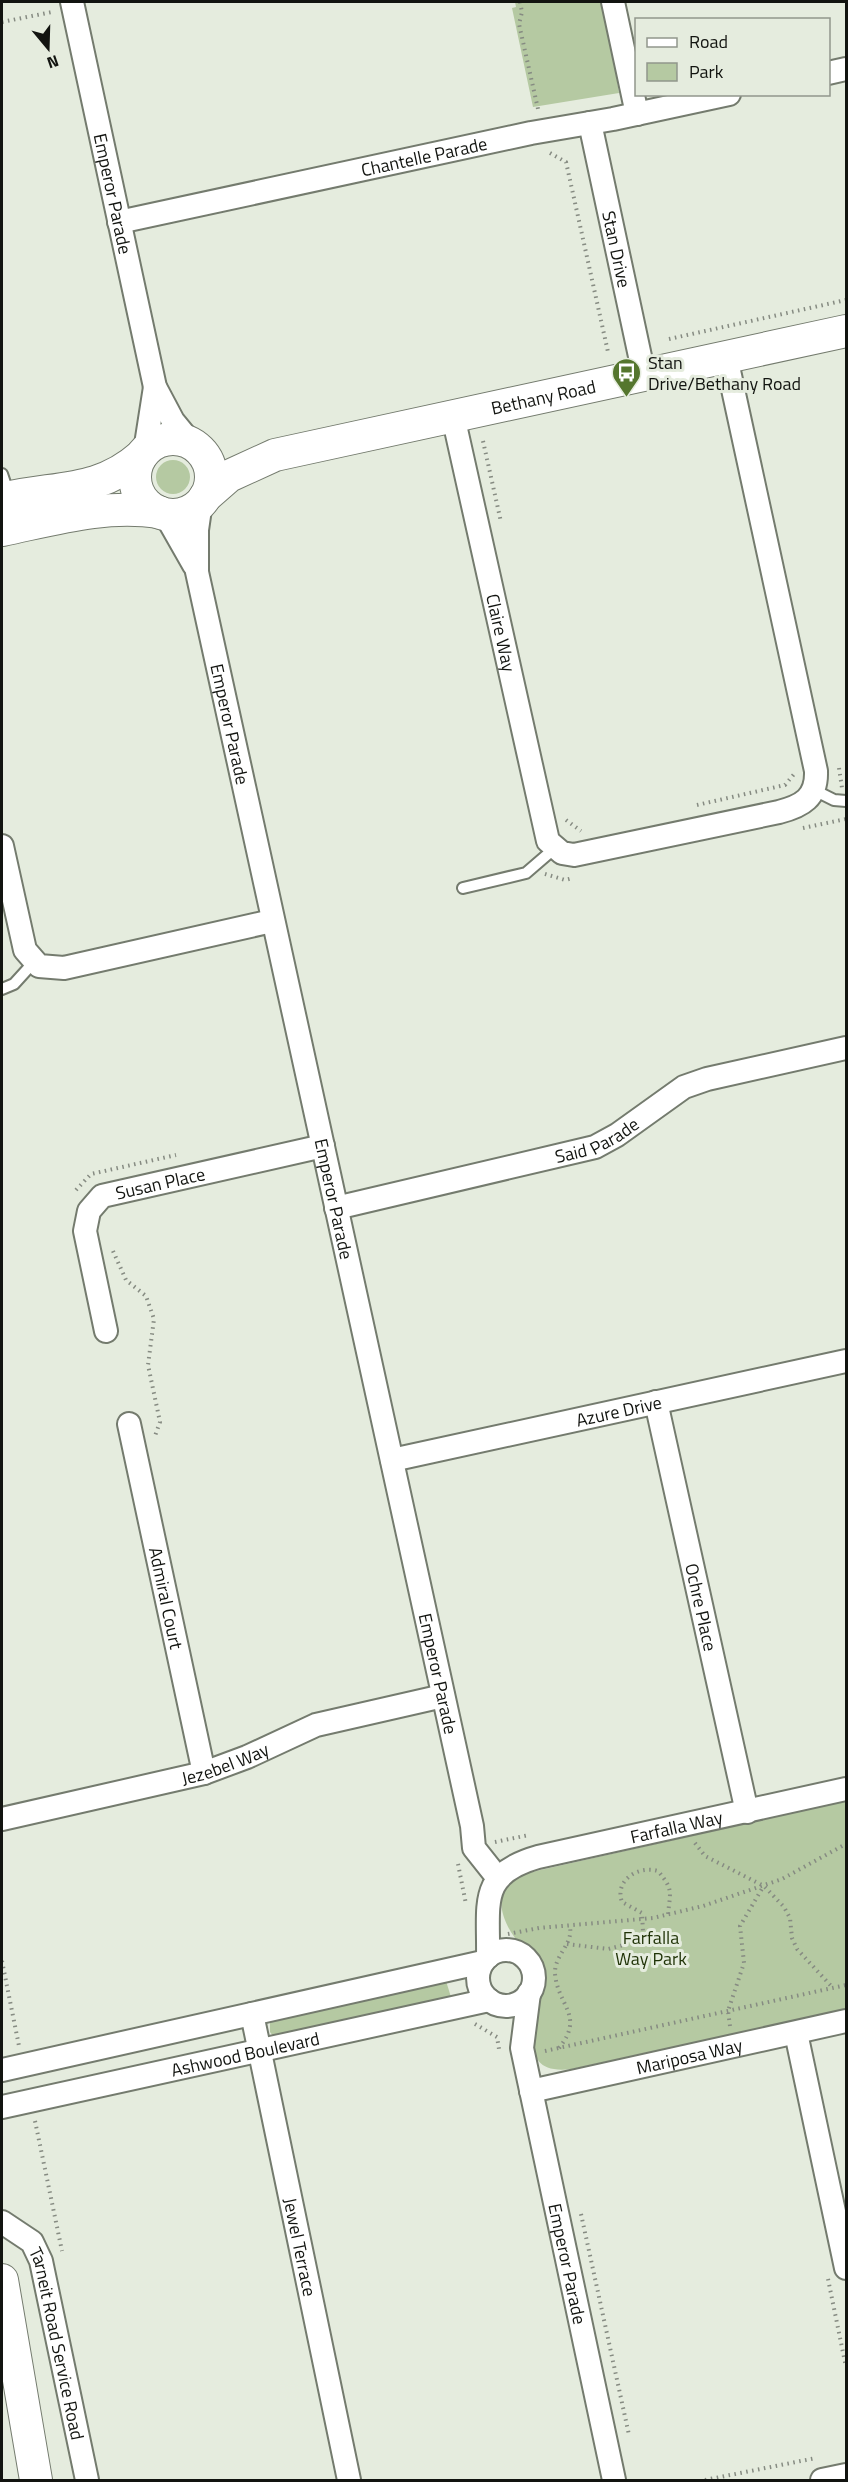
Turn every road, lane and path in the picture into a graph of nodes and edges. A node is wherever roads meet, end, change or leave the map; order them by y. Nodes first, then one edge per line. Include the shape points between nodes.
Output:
1 (72, 2) edge
2 (520, 2) edge
3 (613, 2) edge
4 (52, 12) dead end
5 (2, 22) edge
6 (846, 69) edge
7 (830, 73) edge
8 (720, 96) edge
9 (538, 109) dead end
10 (638, 114) junction
11 (590, 123) junction
12 (543, 153) dead end
13 (119, 222) junction
14 (846, 300) edge
15 (846, 331) edge
16 (669, 339) dead end
17 (608, 352) dead end
18 (726, 357) junction
19 (644, 375) junction
20 (155, 387) junction
21 (453, 416) junction
22 (483, 441) dead end
23 (194, 446) junction
24 (143, 454) junction
25 (275, 454) junction
26 (203, 499) junction
27 (6, 509) edge
28 (162, 513) junction
29 (502, 528) dead end
30 (197, 572) junction
31 (837, 759) dead end
32 (796, 772) dead end
33 (814, 790) junction
34 (844, 801) edge
35 (694, 806) dead end
36 (564, 812) dead end
37 (592, 828) dead end
38 (799, 829) dead end
39 (2, 846) edge
40 (555, 848) junction
41 (536, 866) junction
42 (577, 877) dead end
43 (463, 888) dead end
44 (272, 921) junction
45 (34, 962) junction
46 (2, 989) edge
47 (846, 1048) edge
48 (322, 1146) junction
49 (180, 1154) dead end
50 (73, 1195) dead end
51 (336, 1208) junction
52 (111, 1243) dead end
53 (106, 1331) dead end
54 (846, 1360) edge
55 (656, 1402) junction
56 (129, 1424) dead end
57 (153, 1441) dead end
58 (392, 1460) junction
59 (444, 1696) junction
60 (204, 1773) junction
61 (846, 1789) edge
62 (747, 1812) junction
63 (2, 1819) edge
64 (690, 1824) junction
65 (456, 1852) dead end
66 (503, 1872) junction
67 (764, 1886) junction
68 (490, 1906) junction
69 (468, 1909) dead end
70 (668, 1915) dead end
71 (570, 1927) dead end
72 (567, 1944) junction
73 (524, 1957) junction
74 (486, 1959) junction
75 (2, 1961) edge
76 (846, 1985) edge
77 (833, 1988) junction
78 (529, 1993) junction
79 (490, 2001) junction
80 (728, 2011) junction
81 (252, 2014) junction
82 (846, 2021) edge
83 (469, 2026) dead end
84 (796, 2032) junction
85 (735, 2046) junction
86 (559, 2048) junction
87 (260, 2051) junction
88 (516, 2055) junction
89 (12, 2068) edge
90 (531, 2091) junction
91 (2, 2107) edge
92 (33, 2111) junction
93 (46, 2119) dead end
94 (580, 2209) dead end
95 (2, 2222) edge
96 (64, 2259) dead end
97 (846, 2268) edge
98 (2, 2280) edge
99 (629, 2436) dead end
100 (825, 2456) dead end
101 (846, 2475) edge
102 (36, 2481) edge
103 (87, 2481) edge
104 (349, 2481) edge
105 (614, 2481) edge
106 (705, 2481) edge
107 (822, 2481) edge

1 - 13 street, Emperor Parade
2 - 9 path via 519,24
3 - 10 street
4 - 5 path
6 - 7 street
8 - 10 street, Chantelle Parade
10 - 11 street, Chantelle Parade
11 - 13 street, Chantelle Parade via 531,132
11 - 19 street, Stan Drive
12 - 17 path via 553,152 566,162
13 - 20 street, Emperor Parade
14 - 16 path
15 - 18 street, Bethany Road
18 - 19 street, Bethany Road
18 - 33 street via 814,758
19 - 21 street, Bethany Road
20 - 23 street, Emperor Parade via 173,421
20 - 24 street, Emperor Parade
21 - 25 street, Bethany Road
21 - 40 street, Claire Way via 544,830
22 - 29 path
23 - 24 street via 172,439 153,445
23 - 25 street, Bethany Road via 234,453
23 - 26 street via 205,456 211,476
24 - 27 street via 102,482
24 - 28 street via 136,466 137,488 142,499
25 - 26 street, Bethany Road via 230,476
26 - 28 street via 185,513
26 - 30 street, Emperor Parade via 197,530
27 - 28 street via 134,508
28 - 30 street, Emperor Parade
30 - 44 street, Emperor Parade
31 - 34 path
32 - 35 path via 786,785
33 - 34 lane
33 - 40 street via 805,803 778,812 584,854 562,853
34 - 38 path via 846,819
36 - 37 path via 567,823 580,831
39 - 45 street via 24,944
40 - 41 lane
41 - 42 path via 552,877
41 - 43 lane via 526,873
44 - 45 street via 64,968 50,969
44 - 48 street, Emperor Parade
45 - 46 lane via 14,984
47 - 51 street, Said Parade via 684,1087 595,1147
48 - 51 street, Emperor Parade
48 - 53 street, Susan Place via 102,1196 89,1211 85,1231
49 - 50 path via 91,1174
51 - 58 street, Emperor Parade
52 - 57 path via 122,1273 146,1296 154,1319 148,1365 160,1422
54 - 55 street, Azure Drive
55 - 58 street, Azure Drive
55 - 62 street, Ochre Place
56 - 60 street, Admiral Court
58 - 59 street, Emperor Parade
59 - 60 street, Jezebel Way via 316,1725
59 - 66 street, Emperor Parade via 472,1826
60 - 63 street, Jezebel Way
61 - 62 street, Farfalla Way
62 - 64 street, Farfalla Way
64 - 66 street, Farfalla Way via 538,1857
64 - 67 path via 699,1851
65 - 69 path
66 - 68 street via 491,1890
67 - 77 path via 790,1918 797,1949
67 - 80 path via 740,1926 744,1963
68 - 73 street via 505,1935
68 - 74 street
70 - 72 path via 670,1885 658,1871 644,1869 625,1879 620,1890 622,1902 642,1913 643,1932 636,1942 608,1950
71 - 72 path
72 - 86 path via 558,1956 555,1977 571,2028
73 - 74 street via 502,1950
73 - 78 street via 534,1978
74 - 79 street via 480,1969 479,1986
74 - 81 street, Ashwood Boulevard
75 - 89 path
76 - 77 path
77 - 80 path
78 - 79 street via 508,2006
78 - 88 street, Emperor Parade
79 - 87 street, Ashwood Boulevard
79 - 88 street, Emperor Parade
80 - 85 path
80 - 86 path
81 - 87 street, Jewel Terrace
81 - 89 street, Ashwood Boulevard
82 - 84 street, Mariposa Way
83 - 88 path via 476,2024
84 - 85 street, Mariposa Way
84 - 97 street
85 - 90 street, Mariposa Way
86 - 88 path
87 - 92 street, Ashwood Boulevard
87 - 104 street, Jewel Terrace
88 - 90 street, Emperor Parade
90 - 105 street, Emperor Parade
91 - 92 street, Ashwood Boulevard
92 - 93 path
92 - 96 path
94 - 99 path
95 - 103 street, Tarneit Road Service Road via 32,2242 41,2261
98 - 102 street
100 - 106 path
101 - 107 street

